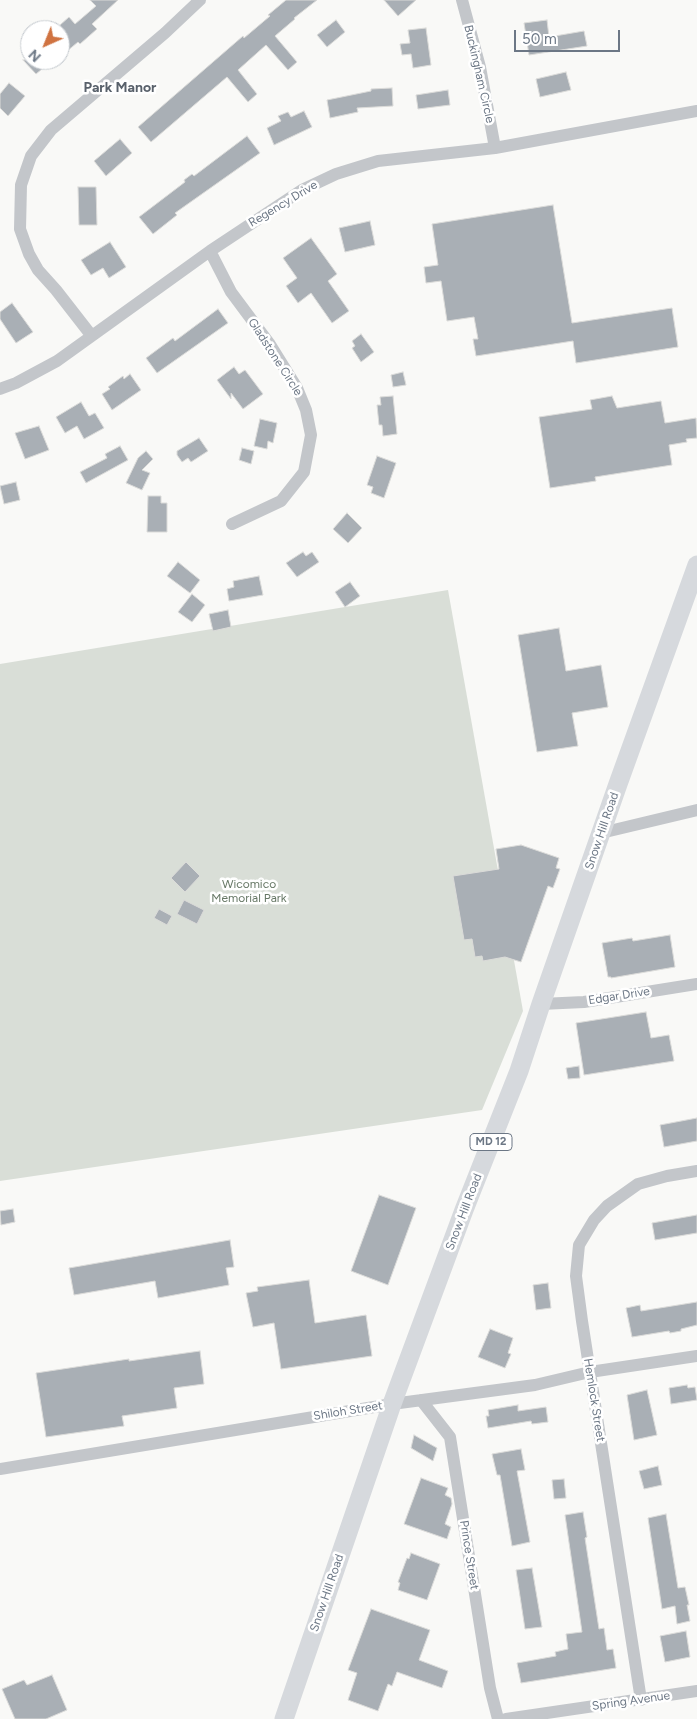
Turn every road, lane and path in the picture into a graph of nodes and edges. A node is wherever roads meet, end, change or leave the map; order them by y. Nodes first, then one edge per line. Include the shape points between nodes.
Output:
1 (200, 0) edge
2 (462, 0) edge
3 (697, 112) edge
4 (495, 148) junction
5 (210, 250) junction
6 (91, 335) junction
7 (0, 389) edge
8 (232, 524) dead end
9 (697, 564) edge
10 (697, 810) edge
11 (601, 833) junction
12 (697, 984) edge
13 (541, 1004) junction
14 (697, 1171) edge
15 (697, 1356) edge
16 (590, 1372) junction
17 (421, 1400) junction
18 (392, 1404) junction
19 (0, 1469) edge
20 (697, 1691) edge
21 (641, 1700) junction
22 (284, 1719) edge
23 (498, 1719) edge
24 (506, 1719) edge

1 - 6 street via 51,130 31,156 23,178 20,229 29,254 38,270
2 - 4 street, Buckingham Circle via 480,67
3 - 4 street, Regency Drive
4 - 5 street, Regency Drive via 378,162 336,174 302,190
5 - 6 street, Regency Drive
5 - 8 street, Gladstone Circle via 231,292 297,388 311,435 304,472 281,501
6 - 7 street, Regency Drive via 57,361
9 - 11 main road, Snow Hill Road / MD 12
10 - 11 street
11 - 13 main road, Snow Hill Road / MD 12
12 - 13 street, Edgar Drive via 584,1002
13 - 18 main road, Snow Hill Road / MD 12 via 519,1071
14 - 16 street, Hemlock Street via 638,1184 607,1206 579,1245 576,1276
15 - 16 street, Shiloh Street
16 - 17 street, Shiloh Street via 535,1385
16 - 21 street, Hemlock Street
17 - 18 street, Shiloh Street
17 - 23 street, Prince Street via 450,1436 490,1688
18 - 19 street, Shiloh Street
18 - 22 main road, Snow Hill Road / MD 12
20 - 21 street, Spring Avenue
21 - 24 street, Spring Avenue

